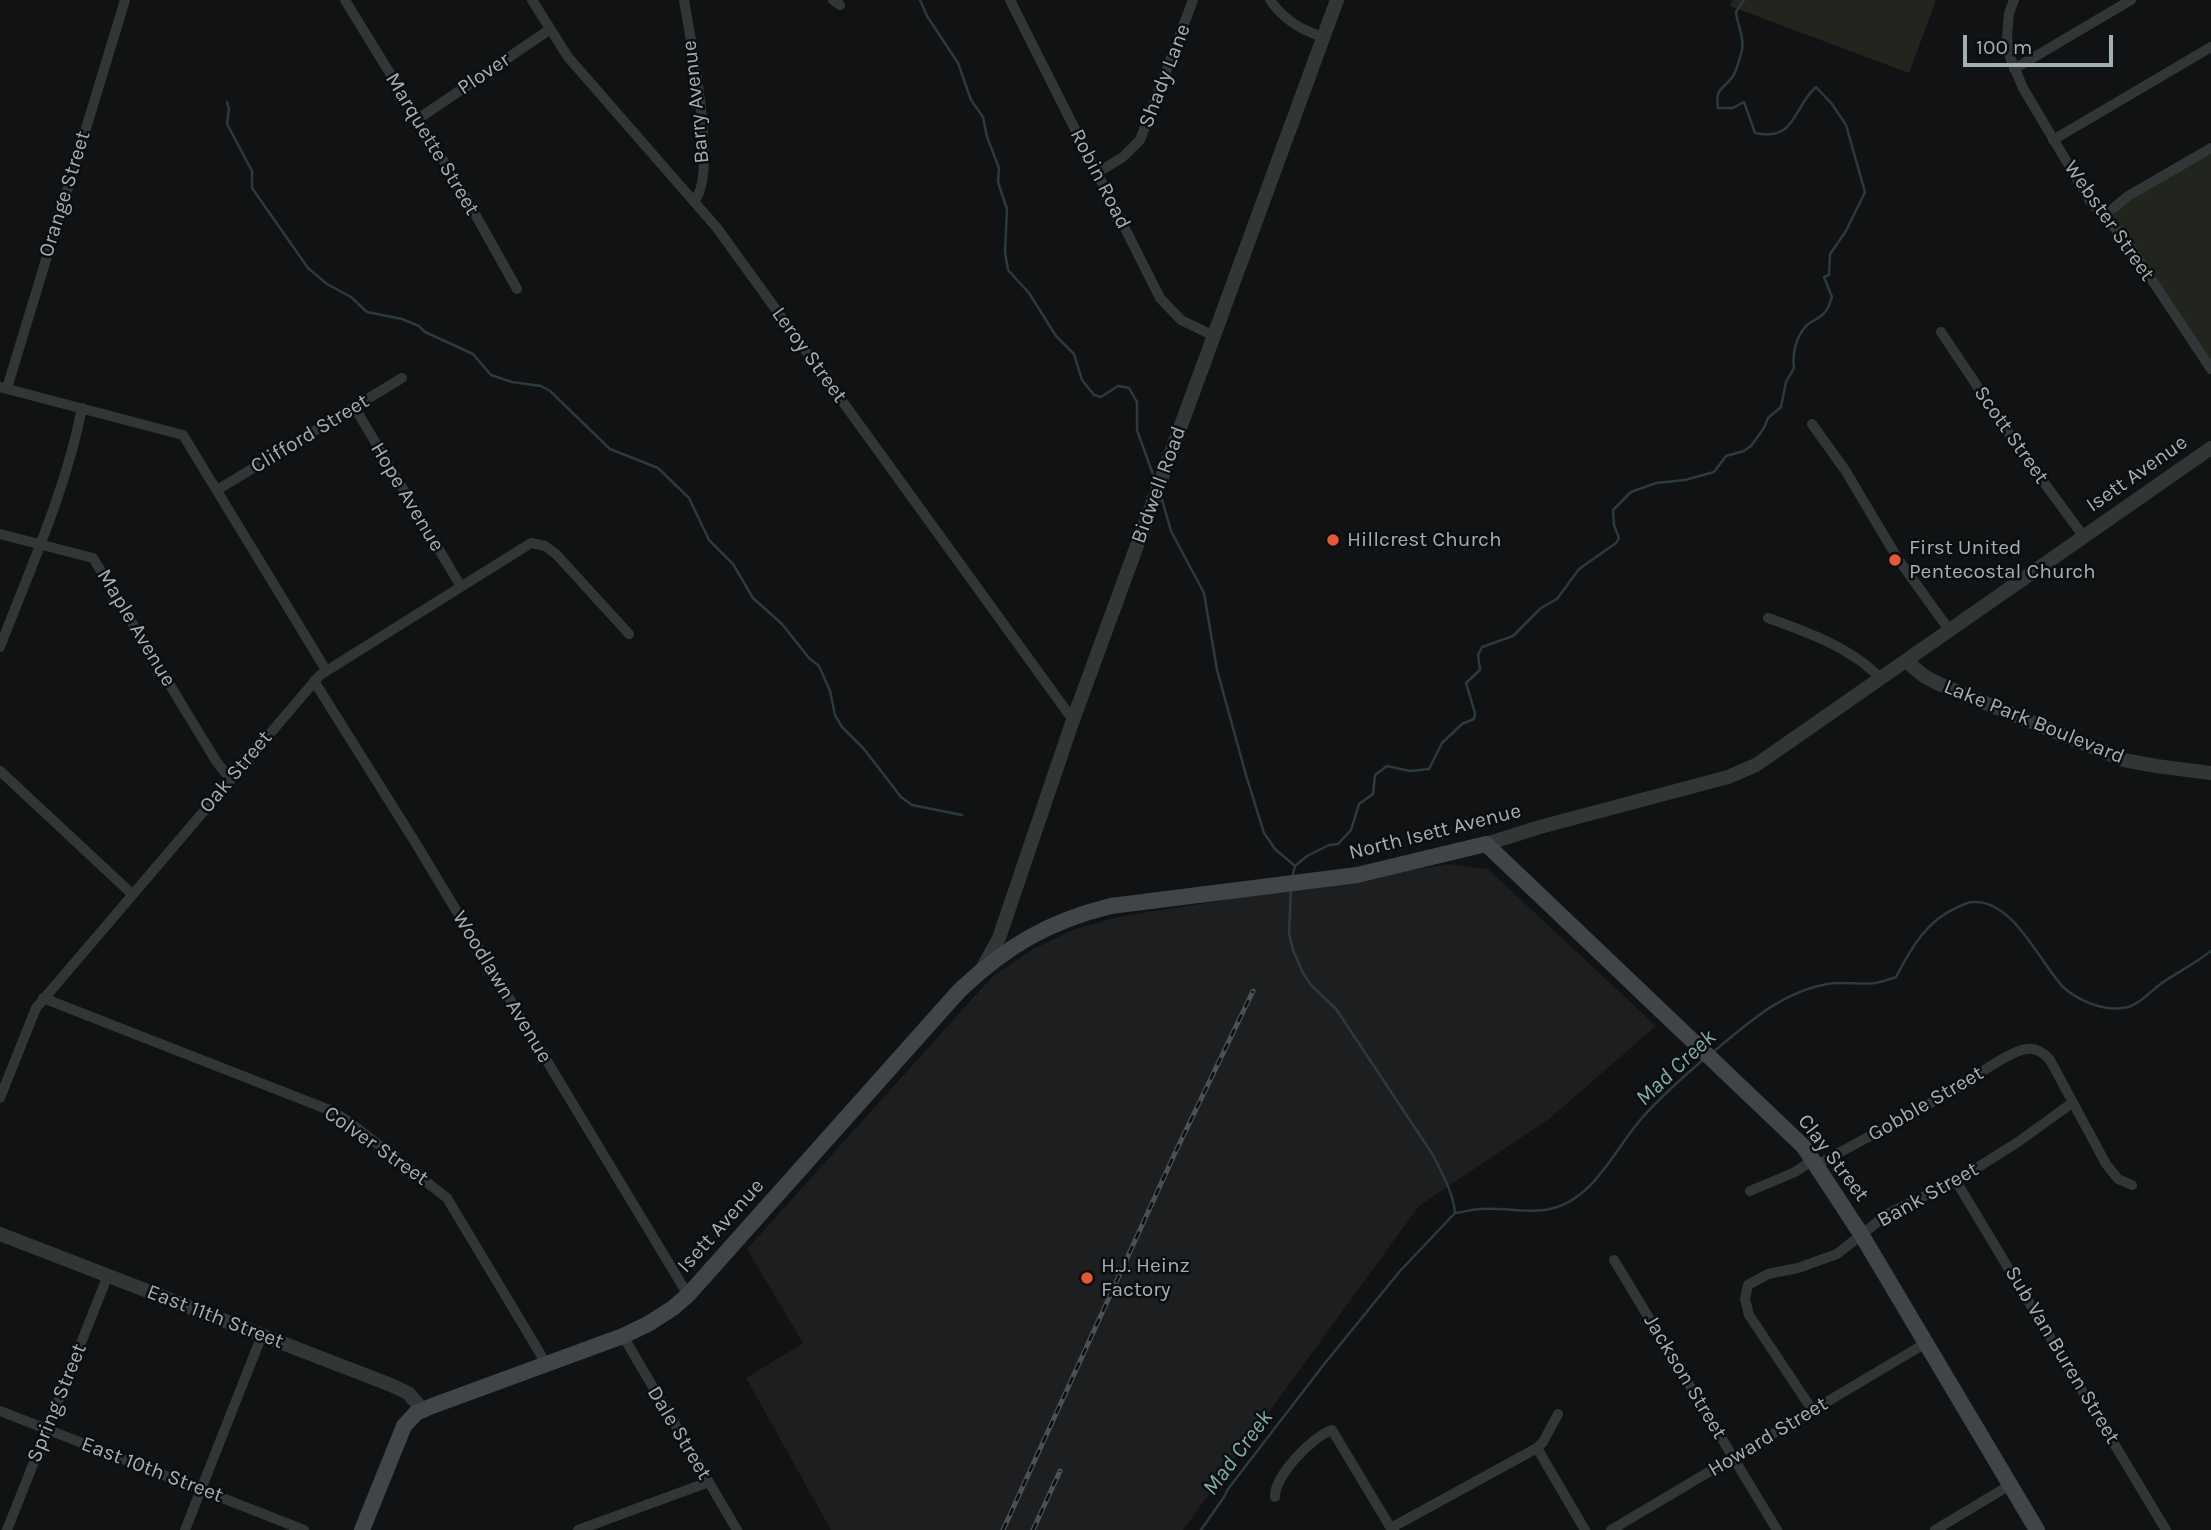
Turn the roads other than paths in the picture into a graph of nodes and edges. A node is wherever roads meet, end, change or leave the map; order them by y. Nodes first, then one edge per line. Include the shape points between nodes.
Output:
1 (125, 0) edge
2 (345, 0) edge
3 (532, 0) edge
4 (684, 0) edge
5 (1010, 0) edge
6 (1194, 0) edge
7 (1270, 0) edge
8 (1337, 0) edge
9 (2014, 0) edge
10 (2131, 0) edge
11 (549, 30) junction
12 (1323, 37) junction
13 (2211, 47) edge
14 (2014, 69) junction
15 (418, 119) junction
16 (2053, 141) junction
17 (2211, 148) edge
18 (1097, 173) junction
19 (694, 201) junction
20 (2104, 216) junction
21 (517, 289) dead end
22 (1941, 332) dead end
23 (1214, 336) junction
24 (2211, 369) edge
25 (402, 378) dead end
26 (4, 387) edge
27 (82, 408) junction
28 (355, 408) junction
29 (1812, 424) dead end
30 (2211, 448) edge
31 (217, 490) junction
32 (0, 534) edge
33 (2084, 537) junction
34 (40, 544) junction
35 (460, 585) junction
36 (1768, 618) dead end
37 (1950, 631) junction
38 (629, 634) dead end
39 (0, 647) edge
40 (1906, 661) junction
41 (326, 670) junction
42 (1881, 679) junction
43 (314, 681) junction
44 (1073, 720) junction
45 (0, 771) edge
46 (2211, 773) edge
47 (230, 779) junction
48 (1486, 844) junction
49 (132, 894) junction
50 (981, 970) junction
51 (43, 998) junction
52 (0, 1098) edge
53 (2072, 1103) junction
54 (1815, 1162) junction
55 (1956, 1181) junction
56 (2132, 1185) dead end
57 (1750, 1191) dead end
58 (0, 1234) edge
59 (1861, 1234) junction
60 (1614, 1260) dead end
61 (108, 1275) junction
62 (688, 1295) junction
63 (262, 1335) junction
64 (623, 1335) junction
65 (1926, 1343) junction
66 (547, 1364) junction
67 (423, 1410) junction
68 (0, 1411) edge
69 (1813, 1411) junction
70 (1558, 1414) dead end
71 (47, 1429) junction
72 (1537, 1448) junction
73 (1733, 1458) junction
74 (709, 1482) junction
75 (2010, 1485) junction
76 (201, 1489) junction
77 (1275, 1497) dead end
78 (1391, 1529) edge
79 (8, 1530) edge
80 (186, 1530) edge
81 (304, 1530) edge
82 (362, 1530) edge
83 (578, 1530) edge
84 (737, 1530) edge
85 (1585, 1530) edge
86 (1611, 1530) edge
87 (1777, 1530) edge
88 (1934, 1530) edge
89 (2037, 1530) edge
90 (2166, 1530) edge

1 - 26 street, Orange Street
2 - 15 street, Marquette Street
3 - 11 street, Leroy Street
4 - 19 street, Barry Avenue via 705,155 702,187
5 - 18 street, Robin Road
6 - 18 street, Shady Lane via 1140,140
7 - 12 street via 1299,28
8 - 12 street, Bidwell Road
9 - 14 street, Webster Street via 2007,30
10 - 14 street
11 - 15 street, Plover
11 - 19 street, Leroy Street
12 - 23 street, Bidwell Road
13 - 16 street
14 - 16 street, Webster Street
15 - 21 street, Marquette Street
16 - 20 street, Webster Street
17 - 20 street via 2128,196
18 - 23 street, Robin Road via 1160,298 1181,320
19 - 44 street, Leroy Street
20 - 24 street, Webster Street via 2124,238
22 - 33 street, Scott Street
23 - 44 street, Bidwell Road
25 - 28 street, Clifford Street
26 - 27 street
27 - 31 street via 183,435
27 - 34 street
28 - 31 street, Clifford Street
28 - 35 street, Hope Avenue
29 - 37 street
30 - 33 street, Isett Avenue
31 - 41 street
32 - 34 street, Maple Avenue
33 - 37 street, Isett Avenue
34 - 39 street
34 - 47 street, Maple Avenue via 87,555 97,564
35 - 38 street, Oak Street via 531,543 545,545
35 - 41 street, Oak Street
36 - 42 street via 1856,657
37 - 40 street, Isett Avenue
40 - 42 street, Isett Avenue
40 - 46 street, Lake Park Boulevard via 1939,684 2124,760
41 - 43 street, Oak Street
42 - 48 street, North Isett Avenue via 1745,771
43 - 47 street, Oak Street
43 - 62 street, Woodlawn Avenue
44 - 50 street, Bidwell Road via 999,938
45 - 49 street
47 - 49 street, Oak Street
48 - 50 main road, North Isett Avenue via 1357,875 1105,907 1039,931
48 - 54 main road, Clay Street via 1790,1132
49 - 51 street, Oak Street
50 - 62 main road, Isett Avenue
51 - 52 street, Oak Street
51 - 66 street, Colver Street via 348,1121 447,1198
53 - 54 street, Gobble Street via 2050,1060 2037,1050 2023,1049 1882,1131
53 - 55 street, Bank Street
53 - 56 street via 2113,1174
54 - 57 street, Gobble Street
54 - 59 main road, Clay Street
55 - 59 street, Bank Street via 1889,1213
55 - 90 street, Sub Van Buren Street
58 - 61 street, East 11th Street
59 - 65 main road, Clay Street
59 - 69 street, Bank Street via 1837,1254 1753,1281 1745,1293 1749,1315
60 - 73 street, Jackson Street
61 - 63 street, East 11th Street
61 - 71 street, Spring Street
62 - 64 main road, Isett Avenue via 648,1324
63 - 67 street, East 11th Street via 391,1385 408,1393
63 - 76 street
64 - 66 main road, Isett Avenue
64 - 74 street, Dale Street
65 - 69 street, Howard Street
65 - 75 main road, Clay Street
66 - 67 main road, Isett Avenue
67 - 82 main road via 404,1426
68 - 71 street, East 10th Street
69 - 73 street, Howard Street
70 - 72 street
71 - 76 street, East 10th Street
71 - 79 street, Spring Street
72 - 78 street
72 - 85 street
73 - 86 street, Howard Street
73 - 87 street, Jackson Street
74 - 83 street
74 - 84 street, Dale Street
75 - 88 street
75 - 89 main road, Clay Street
76 - 80 street
76 - 81 street, East 10th Street
77 - 78 street via 1278,1485 1308,1446 1332,1430

